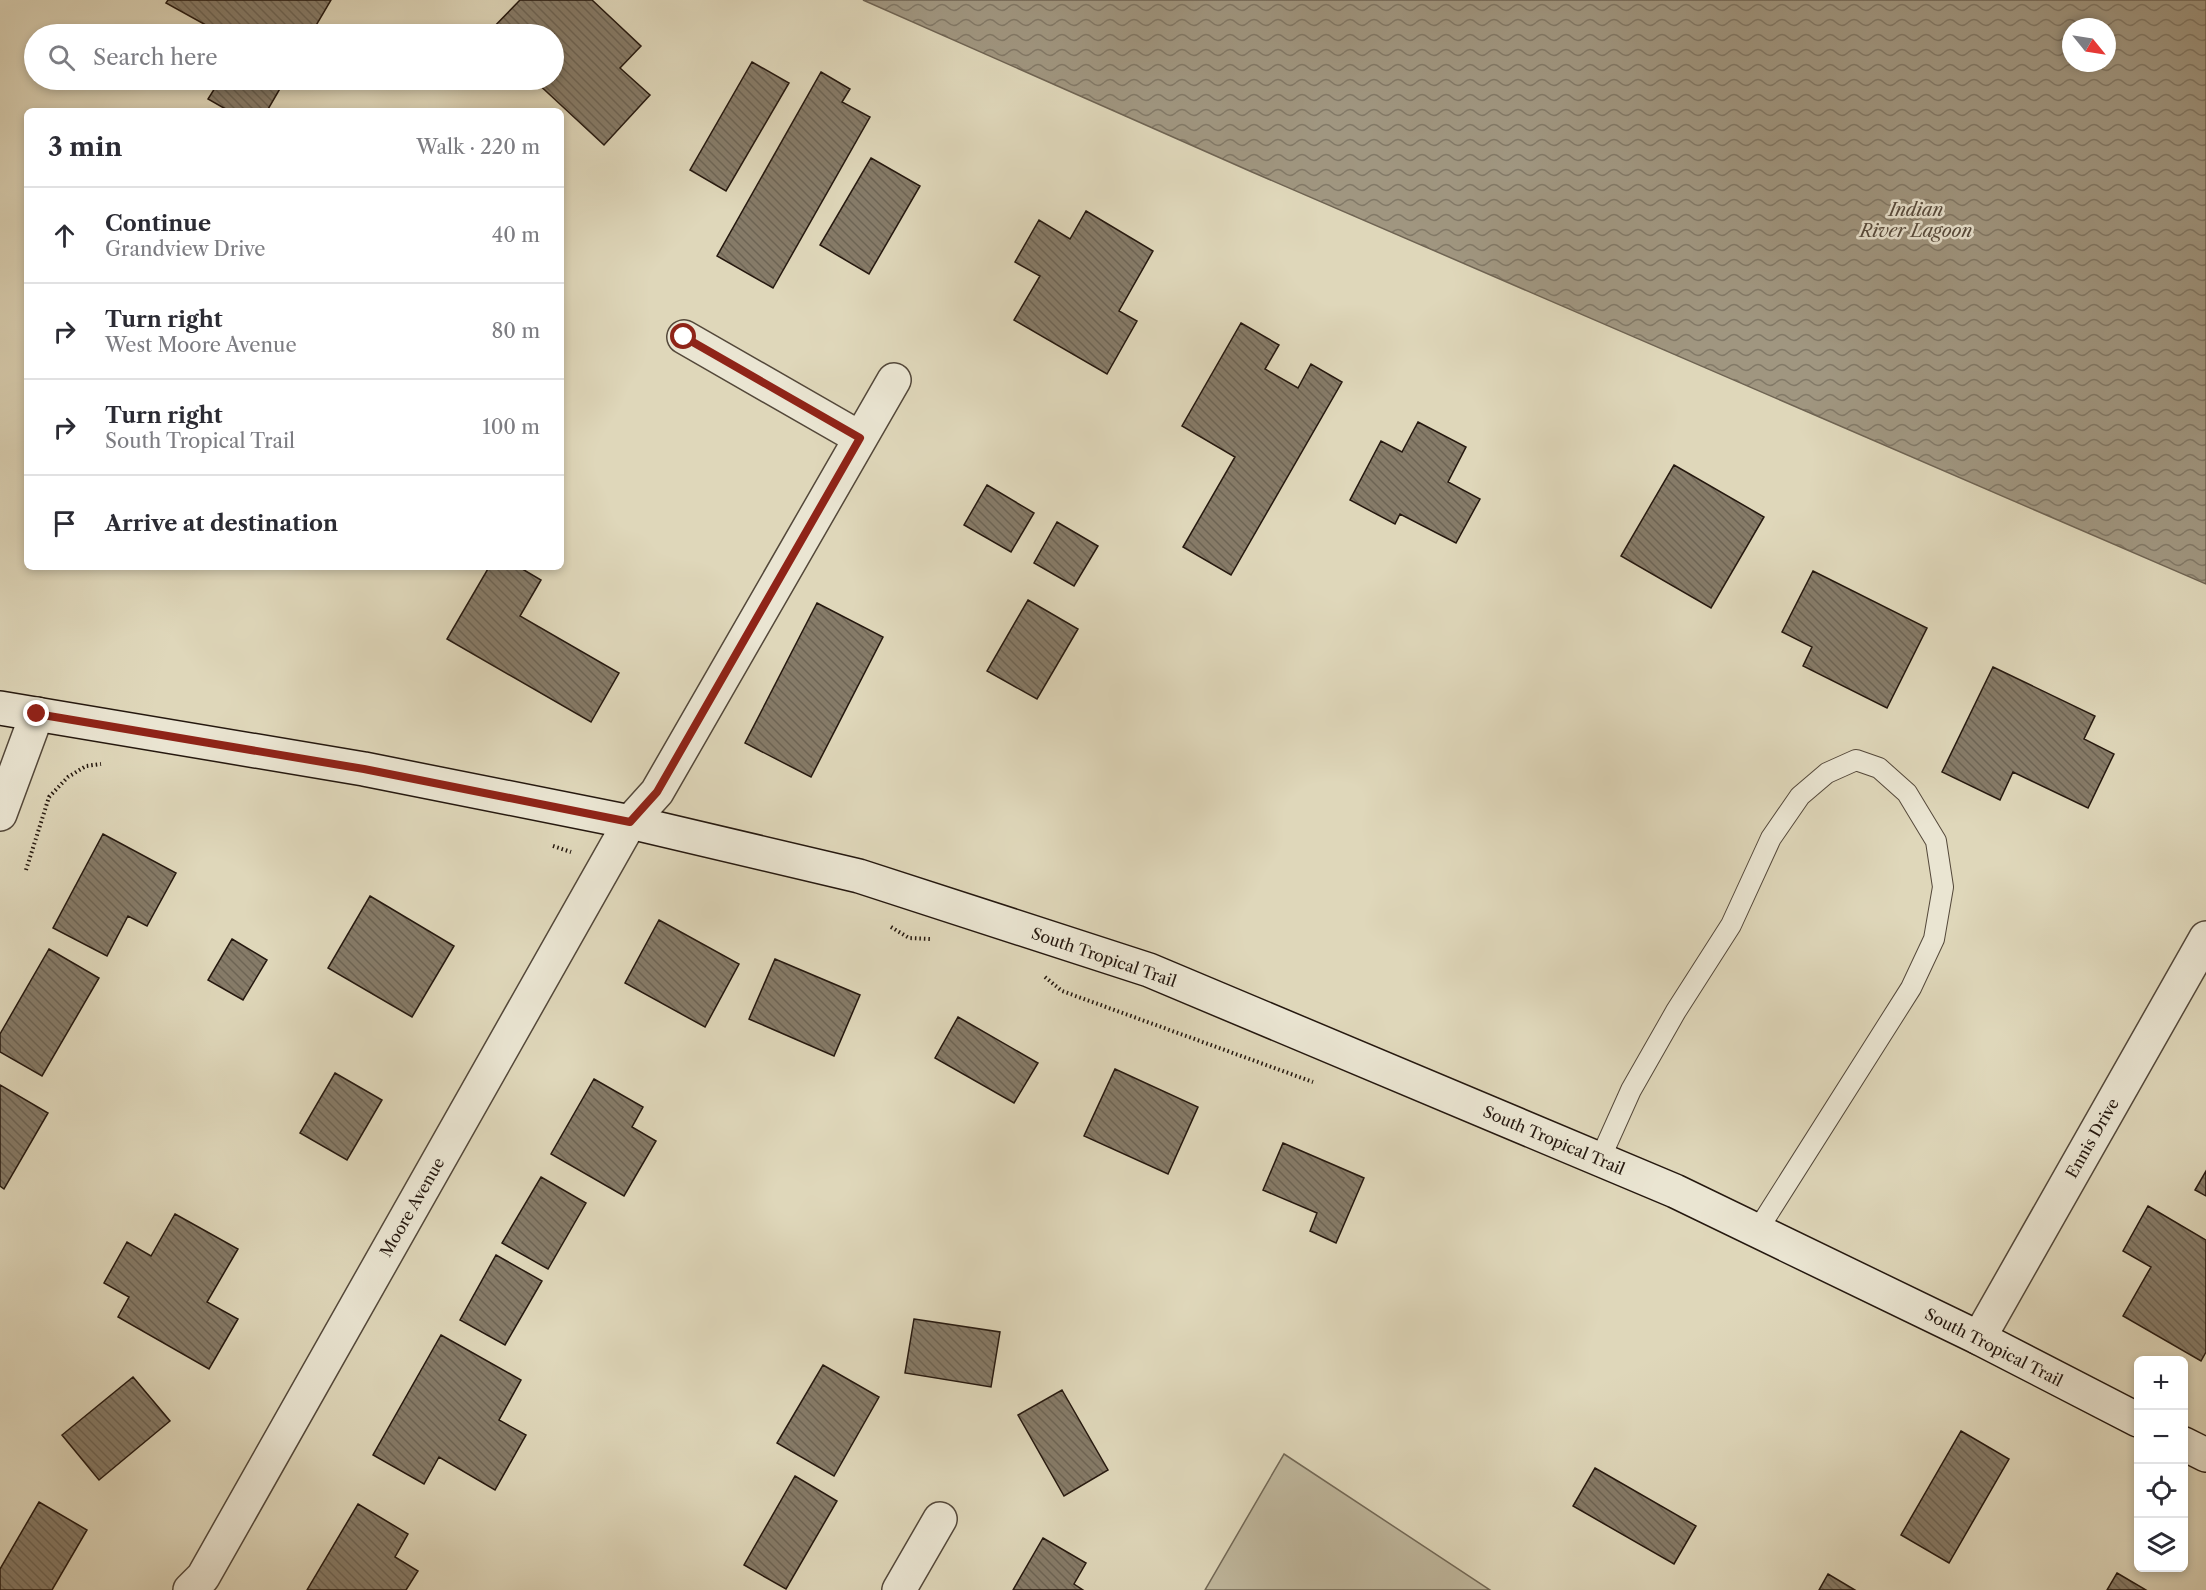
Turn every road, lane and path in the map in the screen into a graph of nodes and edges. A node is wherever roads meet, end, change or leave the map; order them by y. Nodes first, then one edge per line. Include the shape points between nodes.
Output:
1 (684, 337) dead end
2 (894, 380) dead end
3 (860, 438) junction
4 (0, 708) edge
5 (37, 714) junction
6 (106, 763) dead end
7 (0, 814) edge
8 (630, 822) junction
9 (545, 844) dead end
10 (609, 859) junction
11 (26, 870) dead end
12 (887, 923) dead end
13 (2206, 938) edge
14 (933, 939) dead end
15 (1037, 970) dead end
16 (1317, 1083) dead end
17 (1600, 1159) junction
18 (1758, 1231) junction
19 (1979, 1338) junction
20 (2134, 1417) edge
21 (2188, 1446) edge
22 (2206, 1455) edge
23 (940, 1519) dead end
24 (190, 1590) edge
25 (899, 1590) edge

1 - 3 street
2 - 3 street, Moore Avenue
3 - 8 street, Moore Avenue via 657,792
4 - 5 street, South Tropical Trail
5 - 7 street
5 - 8 street, South Tropical Trail via 364,769
6 - 11 path via 86,766 68,777 49,797
8 - 10 street, Moore Avenue
8 - 17 street, South Tropical Trail via 859,876 1149,970
9 - 10 path
10 - 24 street, Moore Avenue via 203,1578
12 - 14 path via 909,938
13 - 19 street, Ennis Drive
15 - 16 path via 1062,991
17 - 18 street, South Tropical Trail
17 - 18 lane via 1631,1090 1731,925 1771,838 1800,796 1827,773 1856,760 1879,768 1907,793 1936,841 1943,887 1934,939 1911,988
18 - 19 street, South Tropical Trail
19 - 20 street, South Tropical Trail
21 - 22 street
23 - 25 street

